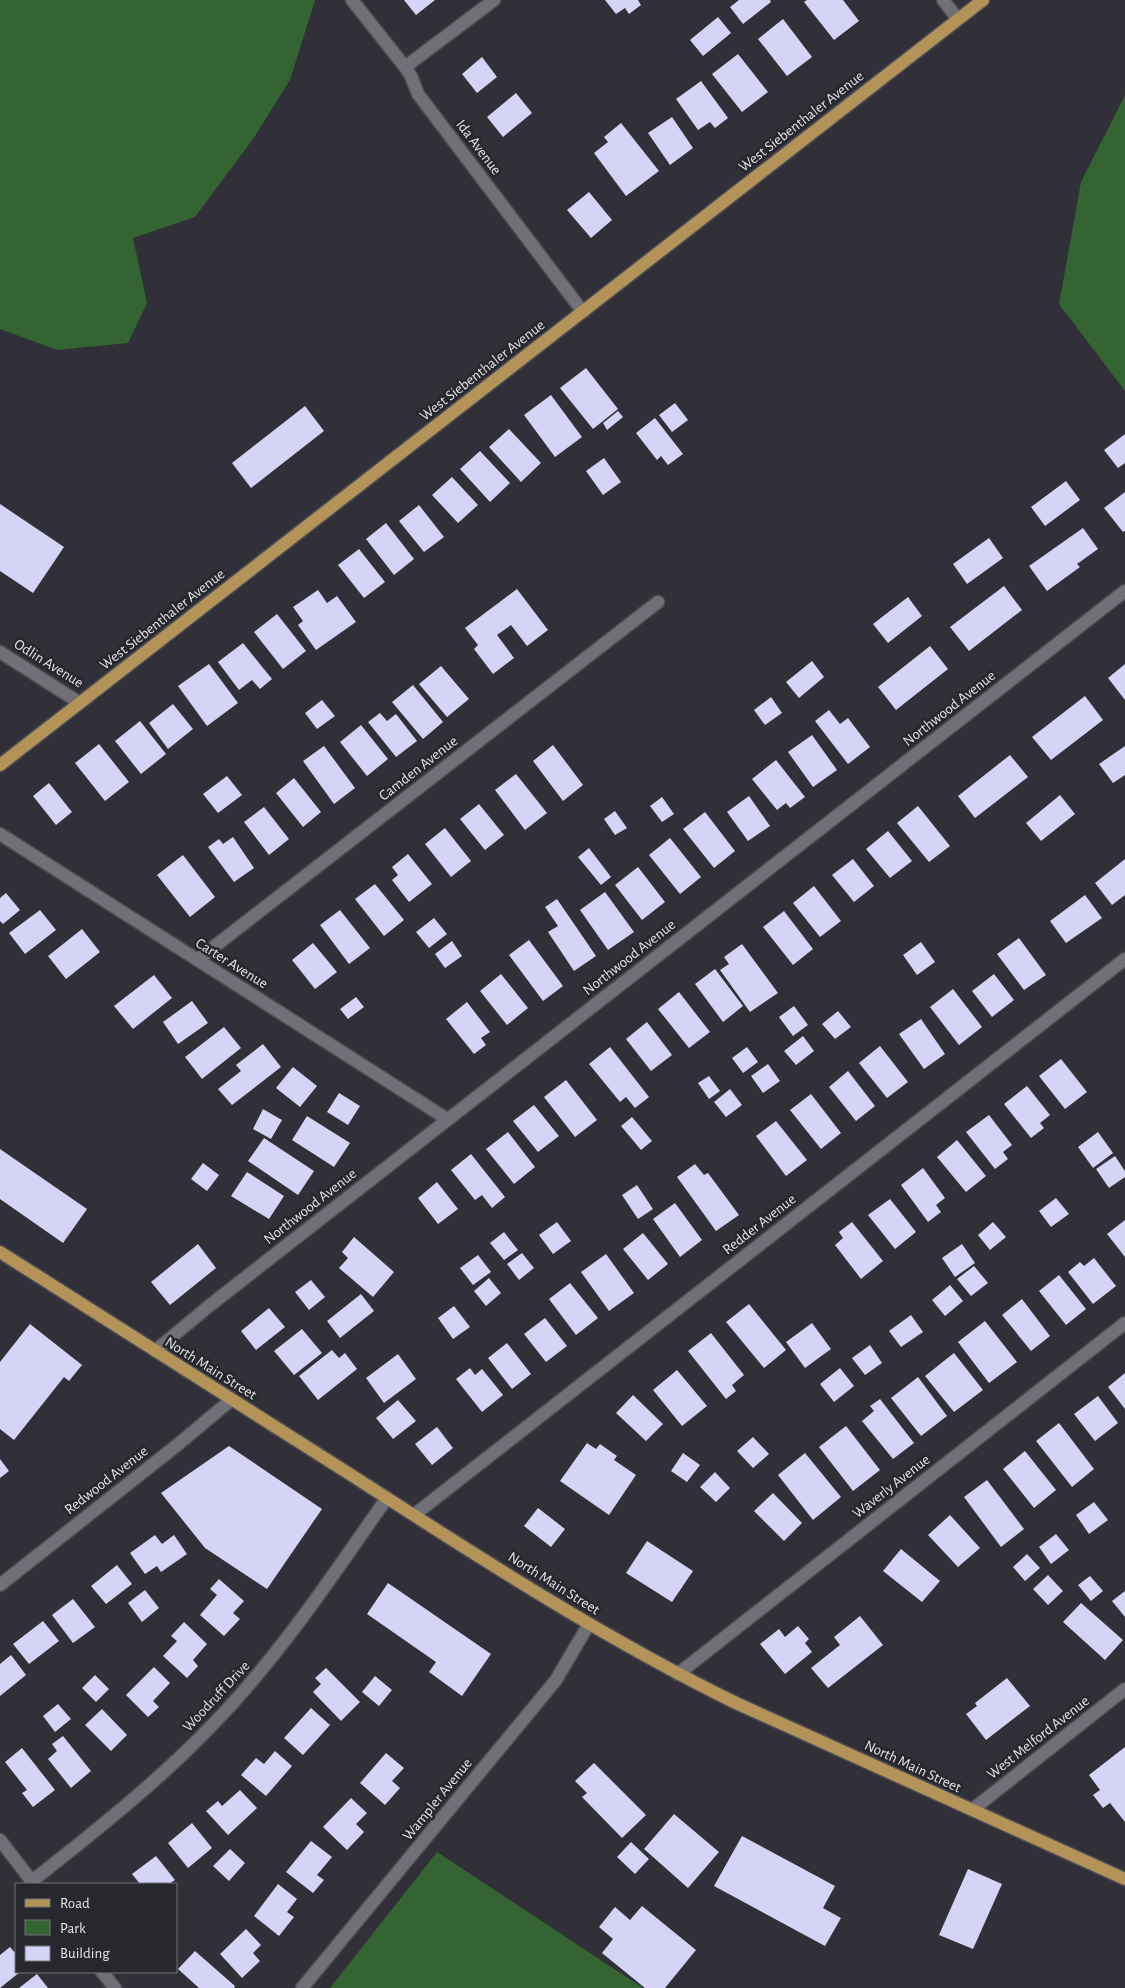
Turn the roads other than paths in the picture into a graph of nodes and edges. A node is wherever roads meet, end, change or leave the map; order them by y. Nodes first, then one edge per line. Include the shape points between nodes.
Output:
1 (352, 0) edge
2 (494, 0) edge
3 (943, 0) edge
4 (982, 0) edge
5 (958, 20) junction
6 (405, 67) junction
7 (583, 312) junction
8 (1125, 591) edge
9 (658, 602) dead end
10 (0, 652) edge
11 (80, 703) junction
12 (0, 765) edge
13 (0, 834) edge
14 (1125, 959) edge
15 (197, 960) junction
16 (448, 1119) junction
17 (0, 1252) edge
18 (1125, 1323) edge
19 (155, 1351) junction
20 (231, 1400) junction
21 (386, 1498) junction
22 (414, 1515) junction
23 (0, 1585) edge
24 (589, 1624) junction
25 (678, 1674) junction
26 (1125, 1689) edge
27 (972, 1810) junction
28 (0, 1840) edge
29 (1125, 1879) edge
30 (33, 1883) edge
31 (103, 1973) edge
32 (116, 1988) edge
33 (302, 1988) edge

1 - 6 street, Ida Avenue
2 - 6 street
3 - 5 street
4 - 5 main road, West Siebenthaler Avenue
5 - 7 main road, West Siebenthaler Avenue
6 - 7 street, Ida Avenue via 418,94
7 - 11 main road, West Siebenthaler Avenue
8 - 16 street, Northwood Avenue
9 - 15 street, Camden Avenue
10 - 11 street, Odlin Avenue
11 - 12 main road, West Siebenthaler Avenue
13 - 15 street, Carter Avenue
14 - 22 street, Redder Avenue
15 - 16 street, Carter Avenue
16 - 19 street, Northwood Avenue
17 - 19 main road, North Main Street
18 - 25 street, Waverly Avenue
19 - 20 main road, North Main Street
20 - 21 main road, North Main Street
20 - 23 street, Redwood Avenue
21 - 22 main road, North Main Street
21 - 30 street, Woodruff Drive via 307,1613 230,1707 118,1814
22 - 24 main road, North Main Street
24 - 25 main road, North Main Street
24 - 33 street, Wampler Avenue via 556,1680
25 - 27 main road, North Main Street
26 - 27 street, West Melford Avenue
27 - 29 main road, North Main Street
28 - 30 street
31 - 32 street

